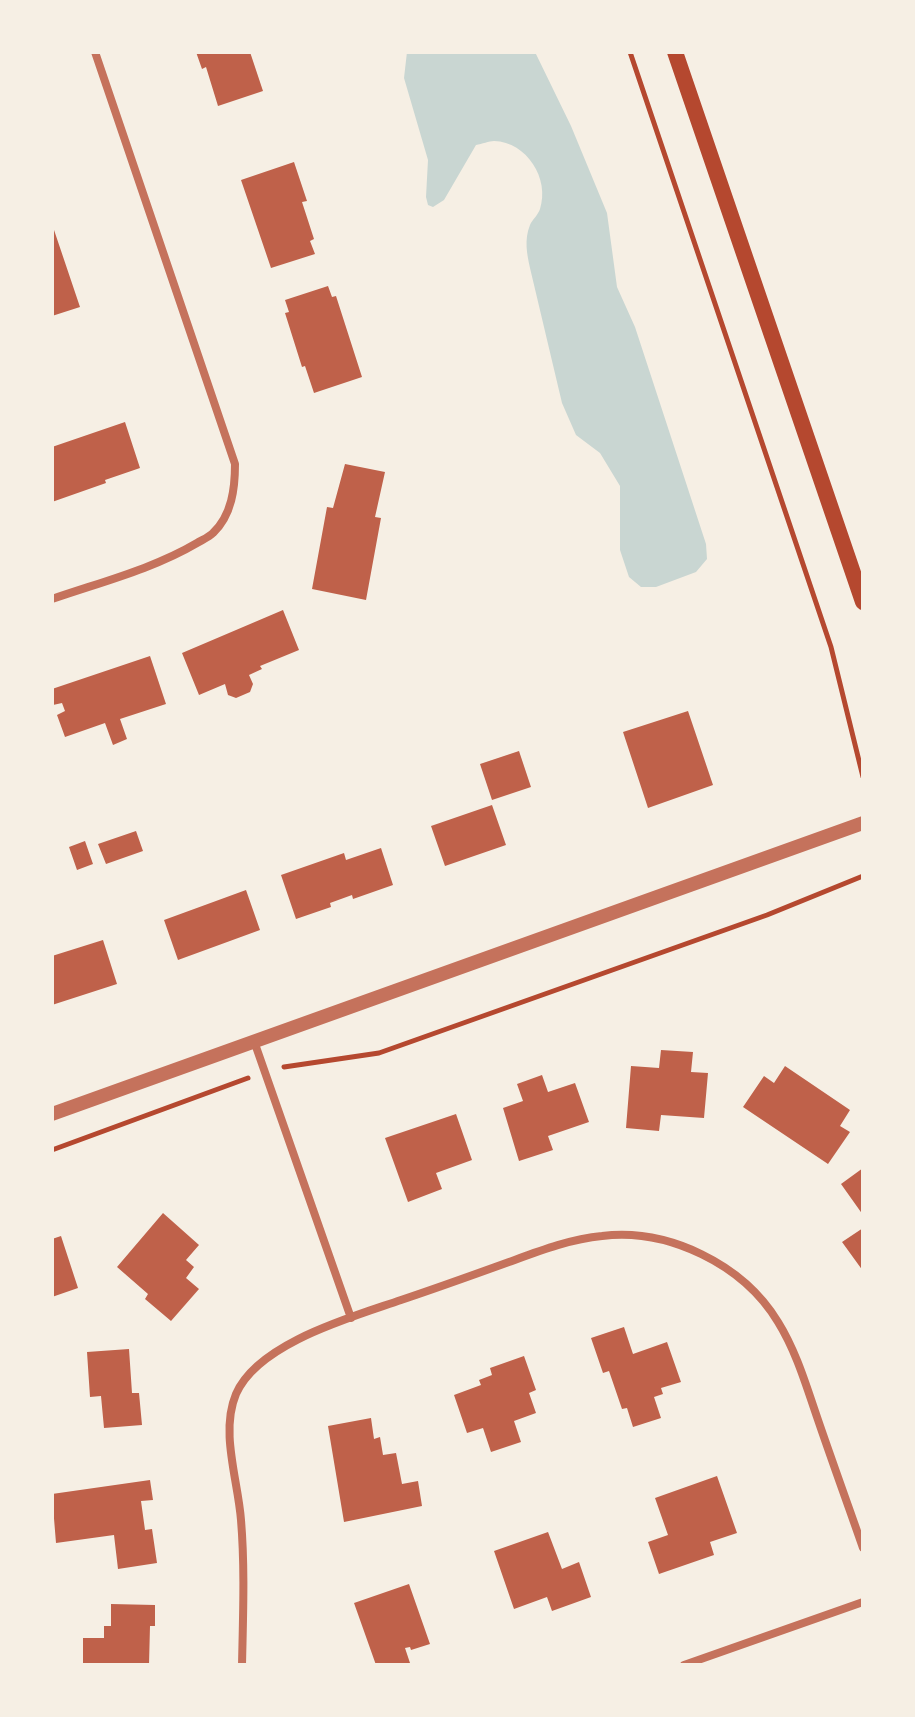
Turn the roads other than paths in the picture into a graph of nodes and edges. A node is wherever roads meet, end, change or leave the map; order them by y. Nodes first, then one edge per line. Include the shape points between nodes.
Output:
1 (95, 52) edge
2 (675, 52) edge
3 (52, 599) edge
4 (863, 602) edge
5 (863, 823) edge
6 (254, 1041) junction
7 (52, 1114) edge
8 (351, 1318) junction
9 (863, 1548) edge
10 (863, 1602) edge
11 (242, 1665) edge
12 (684, 1665) edge

1 - 3 street via 235,464 235,489 213,533 192,546 167,560
2 - 4 main road
5 - 6 street
6 - 7 street
6 - 8 street
8 - 9 street via 556,1245 637,1235 686,1246 727,1270 777,1321 799,1364
8 - 11 street via 292,1342 251,1372 237,1393 230,1440 241,1519
10 - 12 street

